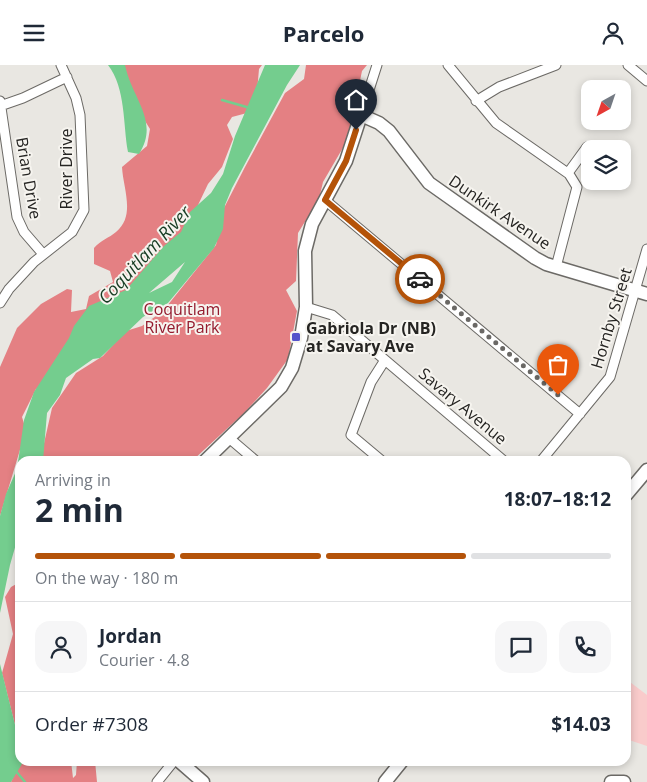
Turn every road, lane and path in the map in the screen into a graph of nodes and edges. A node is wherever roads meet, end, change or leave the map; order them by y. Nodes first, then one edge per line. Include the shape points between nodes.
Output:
1 (61, 65) edge
2 (377, 65) edge
3 (448, 65) edge
4 (556, 65) edge
5 (628, 65) edge
6 (67, 77) junction
7 (647, 81) edge
8 (476, 101) junction
9 (0, 104) edge
10 (361, 115) junction
11 (581, 155) edge
12 (568, 173) junction
13 (325, 200) junction
14 (647, 249) edge
15 (43, 254) junction
16 (556, 267) junction
17 (642, 292) edge
18 (1, 299) edge
19 (306, 307) junction
20 (386, 360) junction
21 (580, 414) junction
22 (229, 438) junction
23 (210, 456) edge
24 (250, 456) edge
25 (376, 456) edge
26 (498, 456) edge
27 (545, 456) edge
28 (646, 474) edge
29 (631, 490) edge
30 (170, 766) edge
31 (185, 766) edge
32 (398, 766) edge
33 (156, 782) edge
34 (204, 782) edge
35 (385, 782) edge
36 (611, 782) edge
37 (624, 782) edge

1 - 6 street, River Drive
2 - 10 street
3 - 8 street
4 - 8 street via 499,87
5 - 7 street
6 - 9 street via 23,98
6 - 15 street, River Drive via 80,115 84,210 72,232
8 - 12 street via 504,129
9 - 15 street, Brian Drive via 17,217
10 - 13 street via 346,161
10 - 16 street, Dunkirk Avenue via 388,131 429,183 535,258
11 - 12 street
12 - 16 street via 577,187
13 - 19 street via 306,244
13 - 21 street
14 - 17 street, Hornby Street
15 - 18 street, River Drive
16 - 17 street, Dunkirk Avenue
17 - 21 street, Hornby Street via 610,377
19 - 20 street, Savary Avenue via 332,315
19 - 22 street via 297,357 288,377
20 - 25 street via 371,383 351,435
20 - 26 street, Savary Avenue
21 - 27 street, Hornby Street
22 - 23 street
22 - 24 street
28 - 29 street
30 - 33 street
31 - 34 street
32 - 35 street
36 - 37 street

